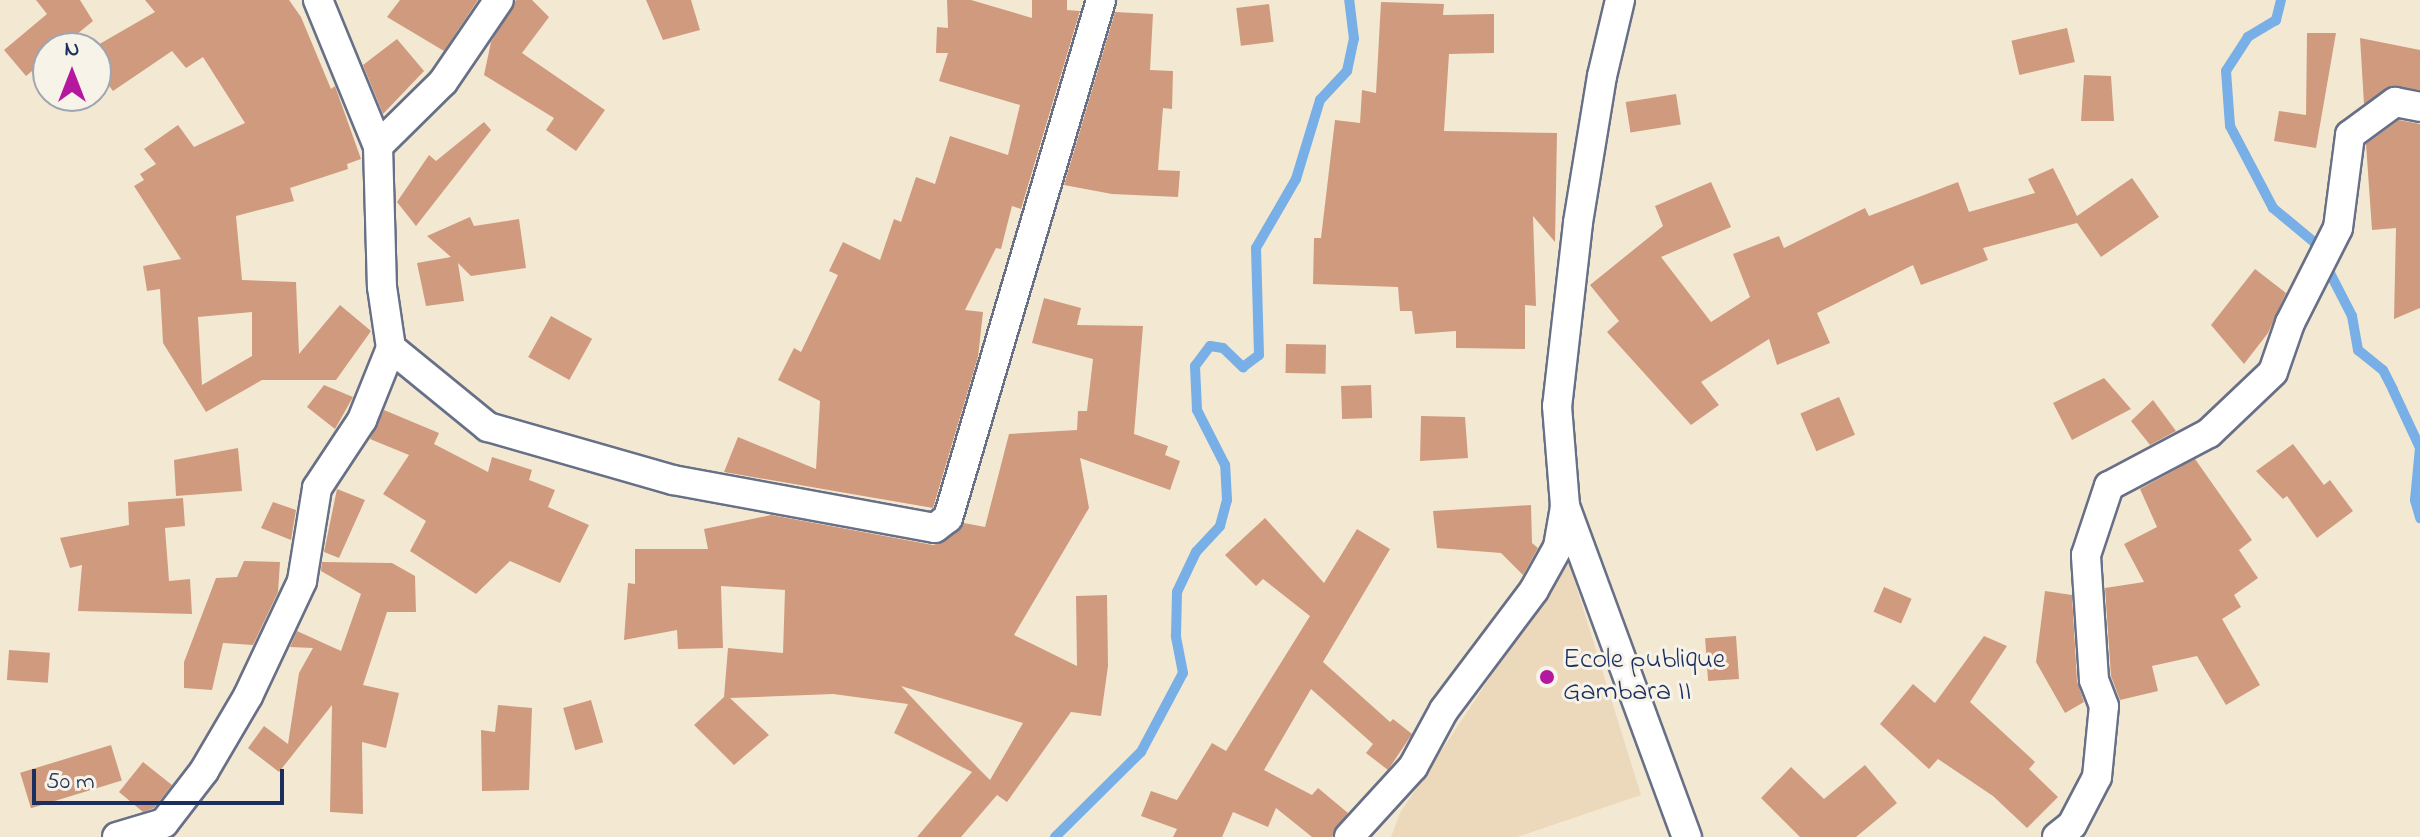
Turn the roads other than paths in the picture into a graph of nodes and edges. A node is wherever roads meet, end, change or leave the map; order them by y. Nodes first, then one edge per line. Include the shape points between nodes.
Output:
1 (318, 0) edge
2 (499, 0) edge
3 (1101, 0) edge
4 (1620, 0) edge
5 (2420, 107) edge
6 (378, 146) junction
7 (391, 348) junction
8 (1565, 506) junction
9 (117, 837) edge
10 (1349, 837) edge
11 (1687, 837) edge
12 (2057, 837) edge

1 - 6 street
2 - 6 street via 443,82
3 - 7 street via 948,518 935,528 673,480 488,427
4 - 8 street via 1578,223 1557,406
5 - 12 street via 2395,102 2350,135 2338,228 2273,372 2209,433 2109,486 2086,555 2094,680 2104,706 2097,777 2072,825
6 - 7 street via 382,287
7 - 9 street via 362,420 317,488 302,581 248,696 204,771 164,823
8 - 10 street via 1558,547 1534,590 1444,710 1413,767
8 - 11 street

